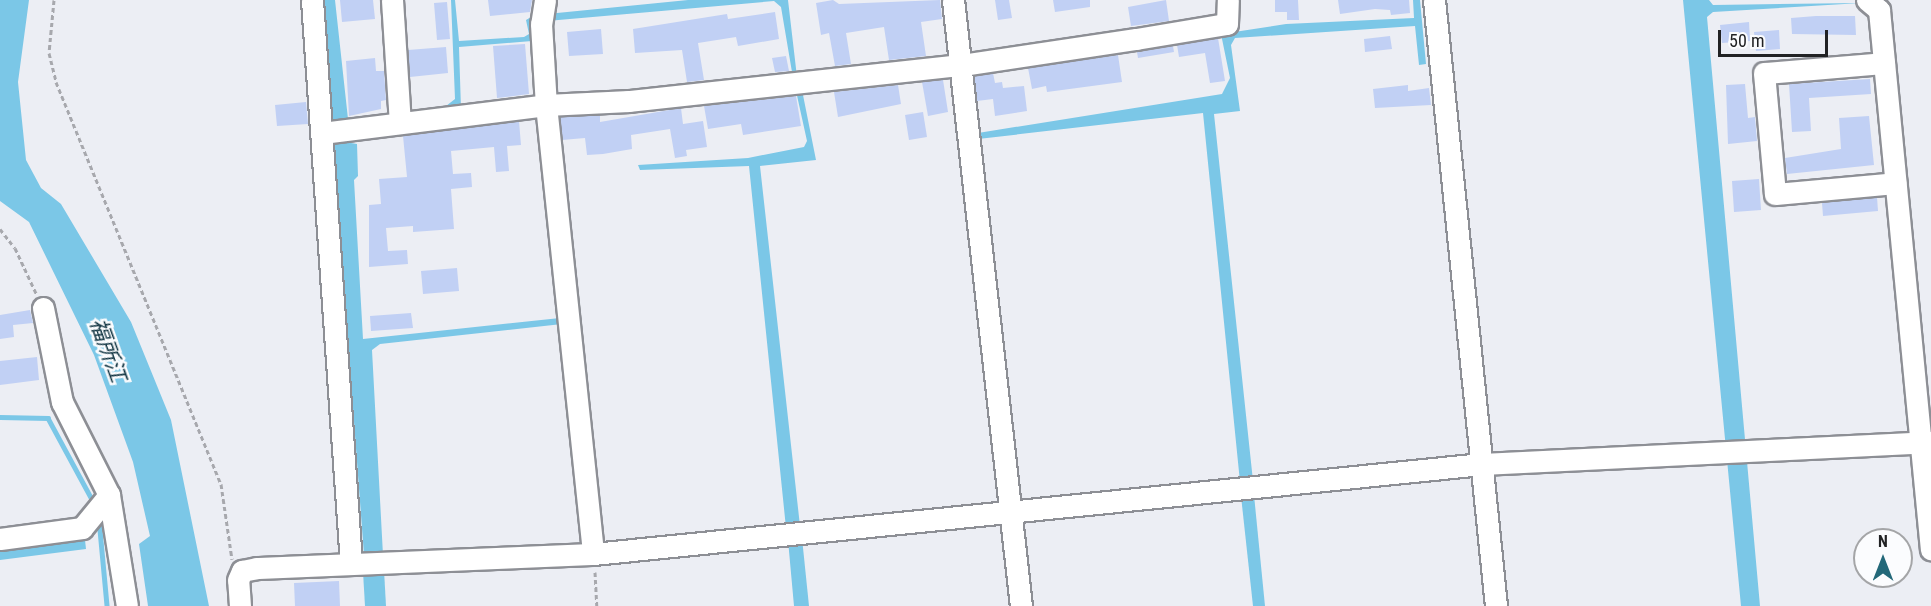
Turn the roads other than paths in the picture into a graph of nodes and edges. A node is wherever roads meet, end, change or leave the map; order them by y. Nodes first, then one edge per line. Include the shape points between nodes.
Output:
1 (312, 0) edge
2 (392, 0) edge
3 (545, 0) edge
4 (953, 0) edge
5 (1228, 0) edge
6 (1434, 0) edge
7 (1867, 0) edge
8 (1884, 63) junction
9 (962, 65) junction
10 (546, 105) junction
11 (400, 123) junction
12 (321, 133) junction
13 (1895, 183) junction
14 (43, 308) road end
15 (1926, 442) edge
16 (1482, 464) junction
17 (109, 495) junction
18 (1011, 511) junction
19 (0, 539) edge
20 (1931, 550) edge
21 (593, 554) junction
22 (351, 563) junction
23 (127, 606) edge
24 (240, 606) edge
25 (1021, 606) edge
26 (1496, 606) edge

1 - 12 street
2 - 11 street
3 - 10 street via 541,24
4 - 9 street
5 - 9 street via 1227,24
6 - 16 street
7 - 8 street via 1879,10
8 - 13 street
8 - 13 street via 1764,73 1775,194
9 - 10 street via 629,101
9 - 18 street
10 - 11 street
10 - 21 street
11 - 12 street
12 - 22 street
13 - 15 street
14 - 17 street via 62,402
15 - 16 street
15 - 20 street
16 - 18 street
16 - 26 street
17 - 19 street via 82,528
17 - 23 street
18 - 21 street
18 - 25 street
21 - 22 street
22 - 24 street via 242,571 238,580

